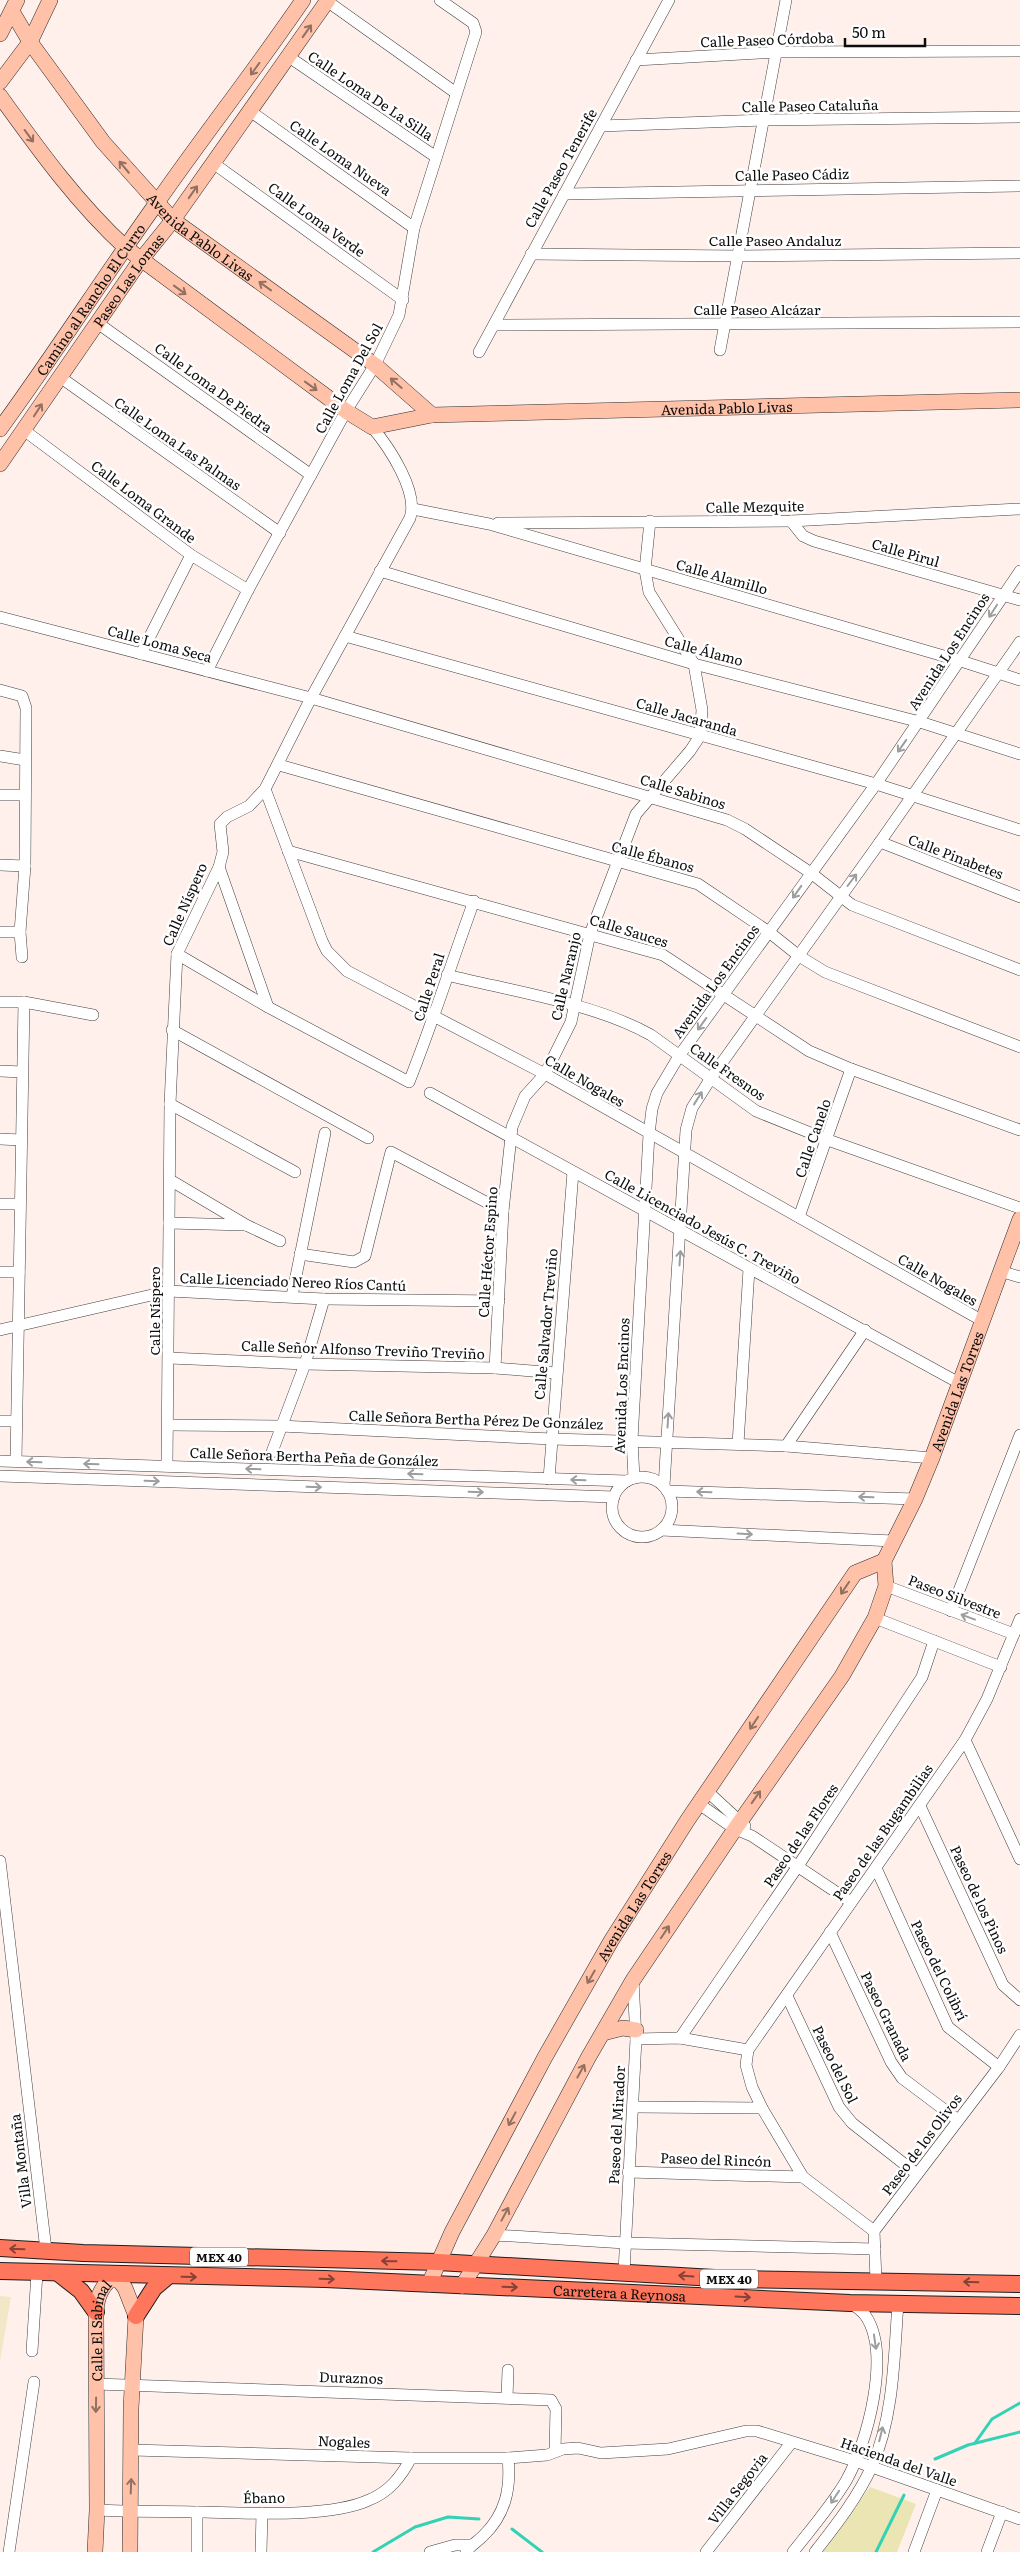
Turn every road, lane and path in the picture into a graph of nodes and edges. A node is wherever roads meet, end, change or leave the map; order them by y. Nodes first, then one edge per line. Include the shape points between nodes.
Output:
1 (50, 0) edge
2 (303, 0) edge
3 (440, 0) edge
4 (669, 0) edge
5 (786, 0) edge
6 (327, 1) edge
7 (15, 6) edge
8 (0, 34) edge
9 (30, 42) junction
10 (1020, 51) edge
11 (778, 52) junction
12 (289, 57) junction
13 (636, 60) junction
14 (0, 82) edge
15 (456, 93) junction
16 (0, 96) edge
17 (250, 111) junction
18 (1020, 117) edge
19 (764, 120) junction
20 (601, 126) junction
21 (436, 157) junction
22 (213, 162) junction
23 (1020, 186) edge
24 (751, 189) junction
25 (564, 194) junction
26 (156, 203) junction
27 (173, 220) junction
28 (414, 228) junction
29 (126, 248) junction
30 (1020, 253) edge
31 (531, 254) junction
32 (738, 256) junction
33 (140, 261) junction
34 (403, 300) junction
35 (1020, 322) edge
36 (99, 324) junction
37 (723, 324) junction
38 (494, 325) junction
39 (720, 350) dead end
40 (479, 352) dead end
41 (375, 365) junction
42 (60, 377) junction
43 (1020, 400) edge
44 (346, 411) junction
45 (432, 415) junction
46 (372, 427) junction
47 (0, 429) edge
48 (25, 431) junction
49 (0, 464) edge
50 (311, 475) junction
51 (413, 509) junction
52 (1020, 509) edge
53 (650, 521) junction
54 (792, 521) junction
55 (489, 524) junction
56 (280, 533) junction
57 (191, 555) junction
58 (645, 570) junction
59 (380, 571) junction
60 (1020, 571) edge
61 (248, 590) junction
62 (1004, 594) junction
63 (1020, 600) edge
64 (0, 617) edge
65 (345, 636) junction
66 (1020, 642) edge
67 (141, 654) junction
68 (961, 661) junction
69 (694, 664) junction
70 (207, 671) junction
71 (997, 673) junction
72 (1020, 680) edge
73 (0, 690) edge
74 (311, 698) junction
75 (920, 722) junction
76 (954, 734) junction
77 (700, 736) junction
78 (1020, 754) edge
79 (0, 756) edge
80 (25, 760) junction
81 (279, 765) junction
82 (876, 784) junction
83 (265, 789) junction
84 (0, 795) edge
85 (25, 795) junction
86 (912, 795) junction
87 (650, 796) junction
88 (1020, 830) edge
89 (880, 842) junction
90 (288, 851) junction
91 (617, 863) junction
92 (0, 865) edge
93 (25, 866) junction
94 (219, 867) junction
95 (811, 874) junction
96 (839, 897) junction
97 (1020, 897) edge
98 (474, 901) junction
99 (0, 932) edge
100 (20, 932) junction
101 (769, 932) junction
102 (590, 934) junction
103 (177, 954) junction
104 (799, 956) junction
105 (22, 957) dead end
106 (1020, 970) edge
107 (447, 975) junction
108 (725, 994) junction
109 (0, 1002) edge
110 (24, 1002) junction
111 (574, 1006) junction
112 (268, 1007) junction
113 (93, 1015) dead end
114 (755, 1016) junction
115 (435, 1017) junction
116 (172, 1030) junction
117 (1020, 1047) edge
118 (679, 1056) junction
119 (851, 1069) junction
120 (0, 1071) edge
121 (22, 1072) junction
122 (546, 1074) junction
123 (711, 1078) junction
124 (430, 1093) dead end
125 (170, 1104) junction
126 (1020, 1130) edge
127 (325, 1133) dead end
128 (649, 1134) junction
129 (368, 1138) dead end
130 (511, 1138) junction
131 (0, 1139) edge
132 (21, 1140) junction
133 (828, 1140) junction
134 (684, 1154) junction
135 (294, 1172) dead end
136 (573, 1172) junction
137 (170, 1180) junction
138 (0, 1204) edge
139 (20, 1204) junction
140 (1020, 1208) edge
141 (504, 1210) junction
142 (644, 1211) junction
143 (799, 1217) junction
144 (1020, 1219) edge
145 (169, 1223) junction
146 (246, 1225) junction
147 (682, 1231) junction
148 (280, 1241) dead end
149 (300, 1254) junction
150 (749, 1269) junction
151 (1000, 1271) junction
152 (0, 1272) edge
153 (19, 1272) junction
154 (1020, 1278) edge
155 (169, 1291) junction
156 (292, 1296) junction
157 (324, 1299) junction
158 (499, 1301) junction
159 (981, 1320) junction
160 (18, 1326) junction
161 (0, 1330) edge
162 (865, 1330) junction
163 (169, 1358) junction
164 (305, 1364) junction
165 (495, 1368) junction
166 (556, 1373) junction
167 (961, 1384) junction
168 (0, 1421) edge
169 (16, 1421) junction
170 (168, 1425) junction
171 (280, 1426) junction
172 (1020, 1435) edge
173 (552, 1439) junction
174 (632, 1440) junction
175 (666, 1443) junction
176 (738, 1444) junction
177 (786, 1446) junction
178 (272, 1452) dead end
179 (932, 1458) junction
180 (0, 1461) edge
181 (16, 1461) junction
182 (69, 1463) junction
183 (167, 1466) junction
184 (0, 1476) edge
185 (68, 1478) junction
186 (549, 1479) junction
187 (630, 1480) junction
188 (666, 1489) junction
189 (614, 1497) junction
190 (915, 1499) junction
191 (661, 1530) junction
192 (893, 1541) junction
193 (884, 1561) junction
194 (886, 1586) junction
195 (951, 1611) junction
196 (875, 1618) junction
197 (1020, 1619) edge
198 (1014, 1634) junction
199 (934, 1641) junction
200 (1001, 1667) junction
201 (965, 1740) junction
202 (704, 1798) junction
203 (920, 1806) junction
204 (738, 1824) junction
205 (1020, 1859) edge
206 (0, 1861) edge
207 (798, 1866) junction
208 (876, 1868) junction
209 (850, 1902) junction
210 (830, 1932) junction
211 (633, 1980) junction
212 (787, 1996) junction
213 (1020, 2000) edge
214 (604, 2033) junction
215 (636, 2035) junction
216 (1020, 2035) edge
217 (680, 2038) junction
218 (748, 2050) junction
219 (999, 2067) junction
220 (633, 2107) junction
221 (762, 2108) junction
222 (958, 2120) junction
223 (628, 2172) junction
224 (917, 2174) junction
225 (803, 2177) junction
226 (874, 2231) junction
227 (494, 2235) junction
228 (625, 2242) junction
229 (0, 2248) edge
230 (875, 2249) junction
231 (46, 2250) junction
232 (83, 2253) junction
233 (156, 2255) junction
234 (438, 2262) junction
235 (474, 2264) junction
236 (0, 2271) edge
237 (624, 2272) junction
238 (37, 2273) junction
239 (58, 2273) junction
240 (115, 2275) junction
241 (167, 2277) junction
242 (781, 2280) junction
243 (876, 2280) junction
244 (429, 2284) junction
245 (1020, 2284) edge
246 (462, 2286) junction
247 (850, 2303) junction
248 (898, 2303) junction
249 (1020, 2306) edge
250 (96, 2312) junction
251 (136, 2316) junction
252 (32, 2351) dead end
253 (508, 2370) dead end
254 (34, 2382) dead end
255 (96, 2384) junction
256 (132, 2385) junction
257 (507, 2398) junction
258 (768, 2433) joint
259 (791, 2443) junction
260 (132, 2450) junction
261 (554, 2450) junction
262 (411, 2458) junction
263 (508, 2458) junction
264 (855, 2461) junction
265 (872, 2467) junction
266 (937, 2490) junction
267 (97, 2510) junction
268 (130, 2512) junction
269 (197, 2512) junction
270 (1002, 2512) junction
271 (262, 2513) junction
272 (1020, 2519) edge
273 (469, 2548) edge
274 (9, 2552) edge
275 (95, 2552) edge
276 (130, 2552) edge
277 (197, 2552) edge
278 (261, 2552) edge
279 (430, 2552) edge
280 (706, 2552) edge
281 (793, 2552) edge
282 (815, 2552) edge
283 (914, 2552) edge
284 (987, 2552) edge

1 - 9 street
2 -> 26 street, Camino al Rancho El Curro
3 - 15 street, Calle Loma Del Sol via 473,23 476,36
4 - 13 street, Calle Paseo Tenerife
5 - 11 street
12 -> 6 street, Paseo Las Lomas
6 - 15 street
7 - 8 street
7 - 9 street, Avenida Pablo Livas
9 - 14 street
26 -> 9 street, Avenida Pablo Livas via 104,142
10 - 11 street, Calle Paseo Córdoba
11 - 13 street, Calle Paseo Córdoba
11 - 19 street
12 - 17 street, Paseo Las Lomas
12 - 21 street, Calle Loma De La Silla
13 - 20 street, Calle Paseo Tenerife
15 - 21 street, Calle Loma Del Sol
16 -> 29 street via 57,174 101,225
17 - 22 street, Paseo Las Lomas
17 - 28 street, Calle Loma Nueva
18 - 19 street, Calle Paseo Cataluña
19 - 20 street, Calle Paseo Cataluña
19 - 24 street
20 - 25 street, Calle Paseo Tenerife
21 - 28 street, Calle Loma Del Sol
27 -> 22 street, Paseo Las Lomas
22 - 34 street, Calle Loma Verde
23 - 24 street, Calle Paseo Cádiz
24 - 25 street, Calle Paseo Cádiz
24 - 32 street
25 - 31 street, Calle Paseo Tenerife
26 - 27 street, Avenida Pablo Livas
26 - 29 street, Camino al Rancho El Curro
27 - 33 street, Paseo Las Lomas
41 -> 27 street, Avenida Pablo Livas
28 - 34 street, Calle Loma Del Sol
29 - 33 street
29 - 47 street, Camino al Rancho El Curro
30 - 32 street, Calle Paseo Andaluz
31 - 32 street, Calle Paseo Andaluz
31 - 38 street, Calle Paseo Tenerife
32 - 37 street
33 - 36 street, Paseo Las Lomas
33 -> 44 street
34 - 41 street, Calle Loma Del Sol via 395,325
35 - 37 street, Calle Paseo Alcázar
36 - 42 street, Paseo Las Lomas
36 - 50 street, Calle Loma De Piedra
37 - 38 street, Calle Paseo Alcázar
37 - 39 street
38 - 40 street, Calle Paseo Tenerife
41 - 44 street, Calle Loma Del Sol
45 -> 41 street, Avenida Pablo Livas
48 -> 42 street, Paseo Las Lomas
42 - 56 street, Calle Loma Las Palmas
43 - 45 street, Avenida Pablo Livas
44 - 46 street
44 - 50 street, Calle Loma Del Sol
45 - 46 street, Avenida Pablo Livas
46 - 51 street via 385,442 403,477
48 - 49 street, Paseo Las Lomas
48 - 57 street, Calle Loma Grande
50 - 56 street, Calle Loma Del Sol
51 - 55 street, Calle Alamillo
51 - 59 street, Calle Níspero
52 - 54 street, Calle Mezquite
53 - 54 street, Calle Mezquite
53 - 55 street, Calle Mezquite
53 - 58 street
54 - 62 street, Calle Pirul via 803,536 814,541
55 - 58 street, Calle Alamillo
56 - 61 street, Calle Loma Del Sol
57 - 61 street, Calle Loma Grande
57 - 67 street
58 - 68 street, Calle Alamillo
58 - 69 street via 649,592
59 - 65 street, Calle Níspero
59 - 69 street, Calle Álamo
60 - 62 street, Avenida Los Encinos
61 - 70 street, Calle Loma Del Sol
62 - 63 street, Calle Pirul
62 -> 68 street, Avenida Los Encinos
64 - 67 street, Calle Loma Seca
65 - 74 street, Calle Níspero
65 - 77 street, Calle Jacaranda
66 - 71 street
67 - 70 street, Calle Loma Seca
68 - 71 street, Calle Alamillo
68 - 75 street, Avenida Los Encinos
69 - 75 street, Calle Álamo
69 - 77 street via 702,710
70 - 74 street, Calle Loma Seca
71 - 72 street, Calle Alamillo
71 - 76 street
73 - 80 street via 22,696 24,701
74 - 81 street, Calle Níspero
74 - 87 street, Calle Sabinos
75 - 76 street, Calle Álamo
75 -> 82 street, Avenida Los Encinos
76 - 78 street, Calle Álamo
76 - 86 street
77 - 82 street, Calle Jacaranda
77 - 87 street, Calle Naranjo
79 - 80 street
80 - 85 street
81 - 83 street, Calle Níspero
81 - 91 street, Calle Ébanos
82 - 86 street, Calle Jacaranda
82 - 95 street, Avenida Los Encinos
83 - 90 street, Calle Nogales
83 - 94 street, Calle Níspero via 249,806 220,824 223,852
84 - 85 street
85 - 93 street
86 - 88 street, Calle Jacaranda
86 - 89 street
87 - 91 street, Calle Naranjo via 636,814
87 - 95 street, Calle Sabinos via 727,820
96 -> 89 street
89 - 97 street, Calle Pinabetes
90 - 98 street, Calle Sauces
90 - 115 street, Calle Nogales via 322,941 332,956 347,970
91 - 101 street, Calle Ébanos via 698,884
91 - 102 street, Calle Naranjo
92 - 93 street
93 - 100 street
94 - 103 street, Calle Níspero
94 - 112 street
95 - 96 street, Calle Sabinos
95 -> 101 street, Avenida Los Encinos
96 - 104 street
96 - 106 street, Calle Sabinos via 866,911
98 - 102 street, Calle Sauces
98 - 107 street, Calle Peral
99 - 100 street
100 - 105 street
101 - 104 street, Calle Ébanos
101 - 108 street, Avenida Los Encinos
102 - 108 street, Calle Sauces via 663,955
102 - 111 street, Calle Naranjo
103 - 112 street
103 - 116 street, Calle Níspero
104 - 114 street
104 - 117 street, Calle Ébanos via 849,982
107 - 111 street, Calle Fresnos
107 - 115 street, Calle Peral
108 - 114 street, Calle Sauces
108 -> 118 street, Avenida Los Encinos
109 - 110 street
110 - 113 street
110 - 121 street
111 - 118 street, Calle Fresnos via 632,1025
111 - 122 street, Calle Naranjo via 566,1036
112 - 115 street, Calle Peral via 409,1082
114 - 119 street, Calle Sauces via 809,1051
114 - 123 street
115 - 122 street, Calle Nogales
116 - 125 street, Calle Níspero
116 - 129 street
118 - 123 street, Calle Fresnos
118 - 128 street, Avenida Los Encinos via 657,1093
119 - 126 street, Calle Sauces
119 - 133 street, Calle Canelo
120 - 121 street
121 - 132 street
122 - 128 street, Calle Nogales
122 - 130 street, Calle Naranjo via 525,1096 516,1114
123 - 133 street, Calle Fresnos via 756,1111
134 -> 123 street via 692,1108
124 - 130 street, Calle Licenciado Jesús C. Treviño
125 - 135 street
125 - 137 street, Calle Níspero
127 - 149 street
128 - 134 street, Calle Nogales
128 - 142 street, Avenida Los Encinos
130 - 136 street, Calle Licenciado Jesús C. Treviño
130 - 141 street, Calle Héctor Espino
131 - 132 street
132 - 139 street
133 - 140 street, Calle Fresnos
133 - 143 street, Calle Canelo
134 - 143 street, Calle Nogales
134 - 147 street
136 - 142 street, Calle Licenciado Jesús C. Treviño
136 - 166 street, Calle Salvador Treviño
137 - 145 street, Calle Níspero
137 - 146 street
138 - 139 street
139 - 153 street
141 - 149 street via 391,1152 365,1256 354,1262
141 - 158 street, Calle Héctor Espino
142 - 147 street, Calle Licenciado Jesús C. Treviño
142 - 174 street, Avenida Los Encinos
143 - 159 street, Calle Nogales
144 - 151 street, Avenida Las Torres
145 - 146 street
145 - 155 street, Calle Níspero
146 - 148 street
147 - 150 street, Calle Licenciado Jesús C. Treviño
175 -> 147 street
149 - 156 street
150 - 162 street, Calle Licenciado Jesús C. Treviño
150 - 176 street
151 - 154 street
151 - 159 street, Avenida Las Torres
152 - 153 street
153 - 160 street
155 - 156 street, Calle Licenciado Nereo Ríos Cantú
155 - 160 street, Calle Licenciado Nereo Ríos Cantú
155 - 163 street, Calle Níspero
156 - 157 street, Calle Licenciado Nereo Ríos Cantú
157 - 158 street, Calle Licenciado Nereo Ríos Cantú
157 - 164 street
158 - 165 street, Calle Héctor Espino
159 - 167 street, Avenida Las Torres
160 - 161 street, Calle Licenciado Nereo Ríos Cantú
160 - 169 street
162 - 167 street, Calle Licenciado Jesús C. Treviño
162 - 177 street
163 - 164 street, Calle Señor Alfonso Treviño Treviño
163 - 170 street, Calle Níspero
164 - 165 street, Calle Señor Alfonso Treviño Treviño
164 - 171 street
165 - 166 street, Calle Señor Alfonso Treviño Treviño
166 - 173 street, Calle Salvador Treviño
167 - 179 street, Avenida Las Torres
168 - 169 street
169 - 181 street
170 - 171 street, Calle Señora Bertha Pérez De González
170 - 183 street, Calle Níspero
171 - 173 street, Calle Señora Bertha Pérez De González
171 - 178 street
172 - 195 street
173 - 174 street, Calle Señora Bertha Pérez De González
173 - 186 street, Calle Salvador Treviño
174 - 175 street, Calle Señora Bertha Pérez De González
174 - 187 street, Avenida Los Encinos
175 - 176 street, Calle Señora Bertha Pérez De González
175 - 188 street
176 - 177 street, Calle Señora Bertha Pérez De González
177 - 179 street, Calle Señora Bertha Pérez De González
179 - 190 street, Avenida Las Torres
180 - 181 street, Calle Señora Bertha Peña de González
182 -> 181 street, Calle Señora Bertha Peña de González
183 -> 182 street, Calle Señora Bertha Peña de González
182 - 185 street
186 -> 183 street, Calle Señora Bertha Peña de González
184 - 185 street
185 -> 189 street
187 -> 186 street, Calle Señora Bertha Peña de González
187 - 188 street via 650,1478
187 - 189 street
190 -> 188 street
188 - 191 street via 672,1510
189 - 191 street via 614,1518 628,1534 650,1536
190 - 192 street, Avenida Las Torres
191 -> 192 street
192 - 193 street, Avenida Las Torres
193 - 194 street, Avenida Las Torres
193 -> 202 street, Avenida Las Torres via 855,1574
194 - 195 street, Paseo Silvestre
194 - 196 street, Avenida Las Torres
198 -> 195 street, Paseo Silvestre
196 - 199 street
204 -> 196 street, Avenida Las Torres via 842,1676
197 - 198 street, Paseo de las Bugambilias
198 - 200 street, Paseo de las Bugambilias
199 - 200 street
199 - 207 street, Paseo de las Flores via 922,1677
200 - 201 street, Paseo de las Bugambilias
201 - 203 street, Paseo de las Bugambilias
201 - 205 street
202 - 204 street
202 -> 234 street, Avenida Las Torres via 611,1941 544,2057
203 - 208 street, Paseo de las Bugambilias
203 - 213 street, Paseo de los Pinos via 1003,1985
204 - 207 street
211 -> 204 street, Avenida Las Torres
206 - 231 street, Villa Montaña
207 - 209 street
207 - 217 street, Paseo de las Flores
208 - 209 street, Paseo de las Bugambilias
208 - 219 street, Paseo del Colibrí via 948,2027
209 - 210 street, Paseo de las Bugambilias
210 - 212 street, Paseo de las Bugambilias
210 - 222 street, Paseo Granada via 891,2062 902,2078
211 - 214 street, Avenida Las Torres
211 - 215 street, Paseo del Mirador
212 - 218 street, Paseo de las Bugambilias
212 - 224 street, Paseo del Sol via 839,2107 858,2128
214 - 215 street via 623,2028
227 -> 214 street, Avenida Las Torres
215 - 217 street
215 - 220 street, Paseo del Mirador
216 - 219 street, Paseo de los Olivos
217 - 218 street
218 - 221 street via 746,2065
219 - 222 street, Paseo de los Olivos
220 - 221 street
220 - 223 street, Paseo del Mirador
221 - 225 street
222 - 224 street, Paseo de los Olivos
223 - 225 street, Paseo del Rincón
223 - 228 street, Paseo del Mirador
224 - 226 street, Paseo de los Olivos
225 - 226 street
226 - 230 street
227 - 228 street
227 - 235 street, Avenida Las Torres
228 - 230 street
228 - 237 street, Paseo del Mirador
231 -> 229 main road, MEX 40
230 - 243 street
231 - 232 main road, MEX 40
232 - 233 main road, MEX 40
232 - 240 main road
234 -> 233 main road, MEX 40
233 - 240 main road
234 - 235 main road, Carretera a Reynosa / MEX 40
234 - 244 street, Avenida Las Torres
235 - 237 main road, Carretera a Reynosa / MEX 40
235 - 246 street, Avenida Las Torres
236 - 238 main road, MEX 40
242 -> 237 main road, Carretera a Reynosa / MEX 40
238 - 239 main road, MEX 40
238 - 252 street
239 - 240 main road, MEX 40
239 - 250 main road via 81,2291
240 - 241 main road, MEX 40
240 - 250 street, Calle El Sabinal via 101,2290
240 - 251 street, Calle El Sabinal via 125,2288
241 -> 244 main road, MEX 40
241 - 251 main road via 154,2288
242 - 243 main road, Carretera a Reynosa / MEX 40
242 - 248 main road via 821,2288 865,2290
245 -> 243 main road, Carretera a Reynosa / MEX 40
244 - 246 main road, Carretera a Reynosa / MEX 40
246 -> 247 main road, Carretera a Reynosa / MEX 40
247 - 248 main road, Carretera a Reynosa / MEX 40
247 -> 264 street via 866,2316 874,2337 876,2356 871,2409
248 - 249 main road, Carretera a Reynosa / MEX 40
265 -> 248 street via 888,2408
250 - 255 street, Calle El Sabinal
251 - 256 street, Calle El Sabinal
253 - 257 street
254 - 274 street
255 - 256 street, Duraznos
255 -> 267 street, Calle El Sabinal
256 - 257 street, Duraznos
256 - 260 street, Calle El Sabinal
257 - 261 street, Duraznos via 554,2402
258 - 259 street, Hacienda del Valle
258 - 261 street, Nogales via 746,2431 659,2450 601,2453 578,2448
259 - 264 street, Hacienda del Valle
259 - 280 street, Villa Segovia
260 - 262 street, Nogales
268 -> 260 street, Calle El Sabinal
261 - 263 street, Nogales via 547,2455
262 - 263 street, Nogales
262 - 271 street, Ébano via 397,2481 369,2501 341,2510
263 - 273 street via 510,2483 504,2508
264 - 265 street, Hacienda del Valle
264 -> 281 street via 830,2505
265 - 266 street, Hacienda del Valle
265 - 282 street via 850,2505
266 - 270 street, Hacienda del Valle
266 - 283 street
267 - 268 street, Ébano
267 - 275 street, Calle El Sabinal
268 - 269 street, Ébano
268 - 276 street, Calle El Sabinal
269 - 271 street, Ébano
269 - 277 street
270 - 272 street, Hacienda del Valle
270 - 284 street
271 - 278 street
273 - 279 street via 455,2545

